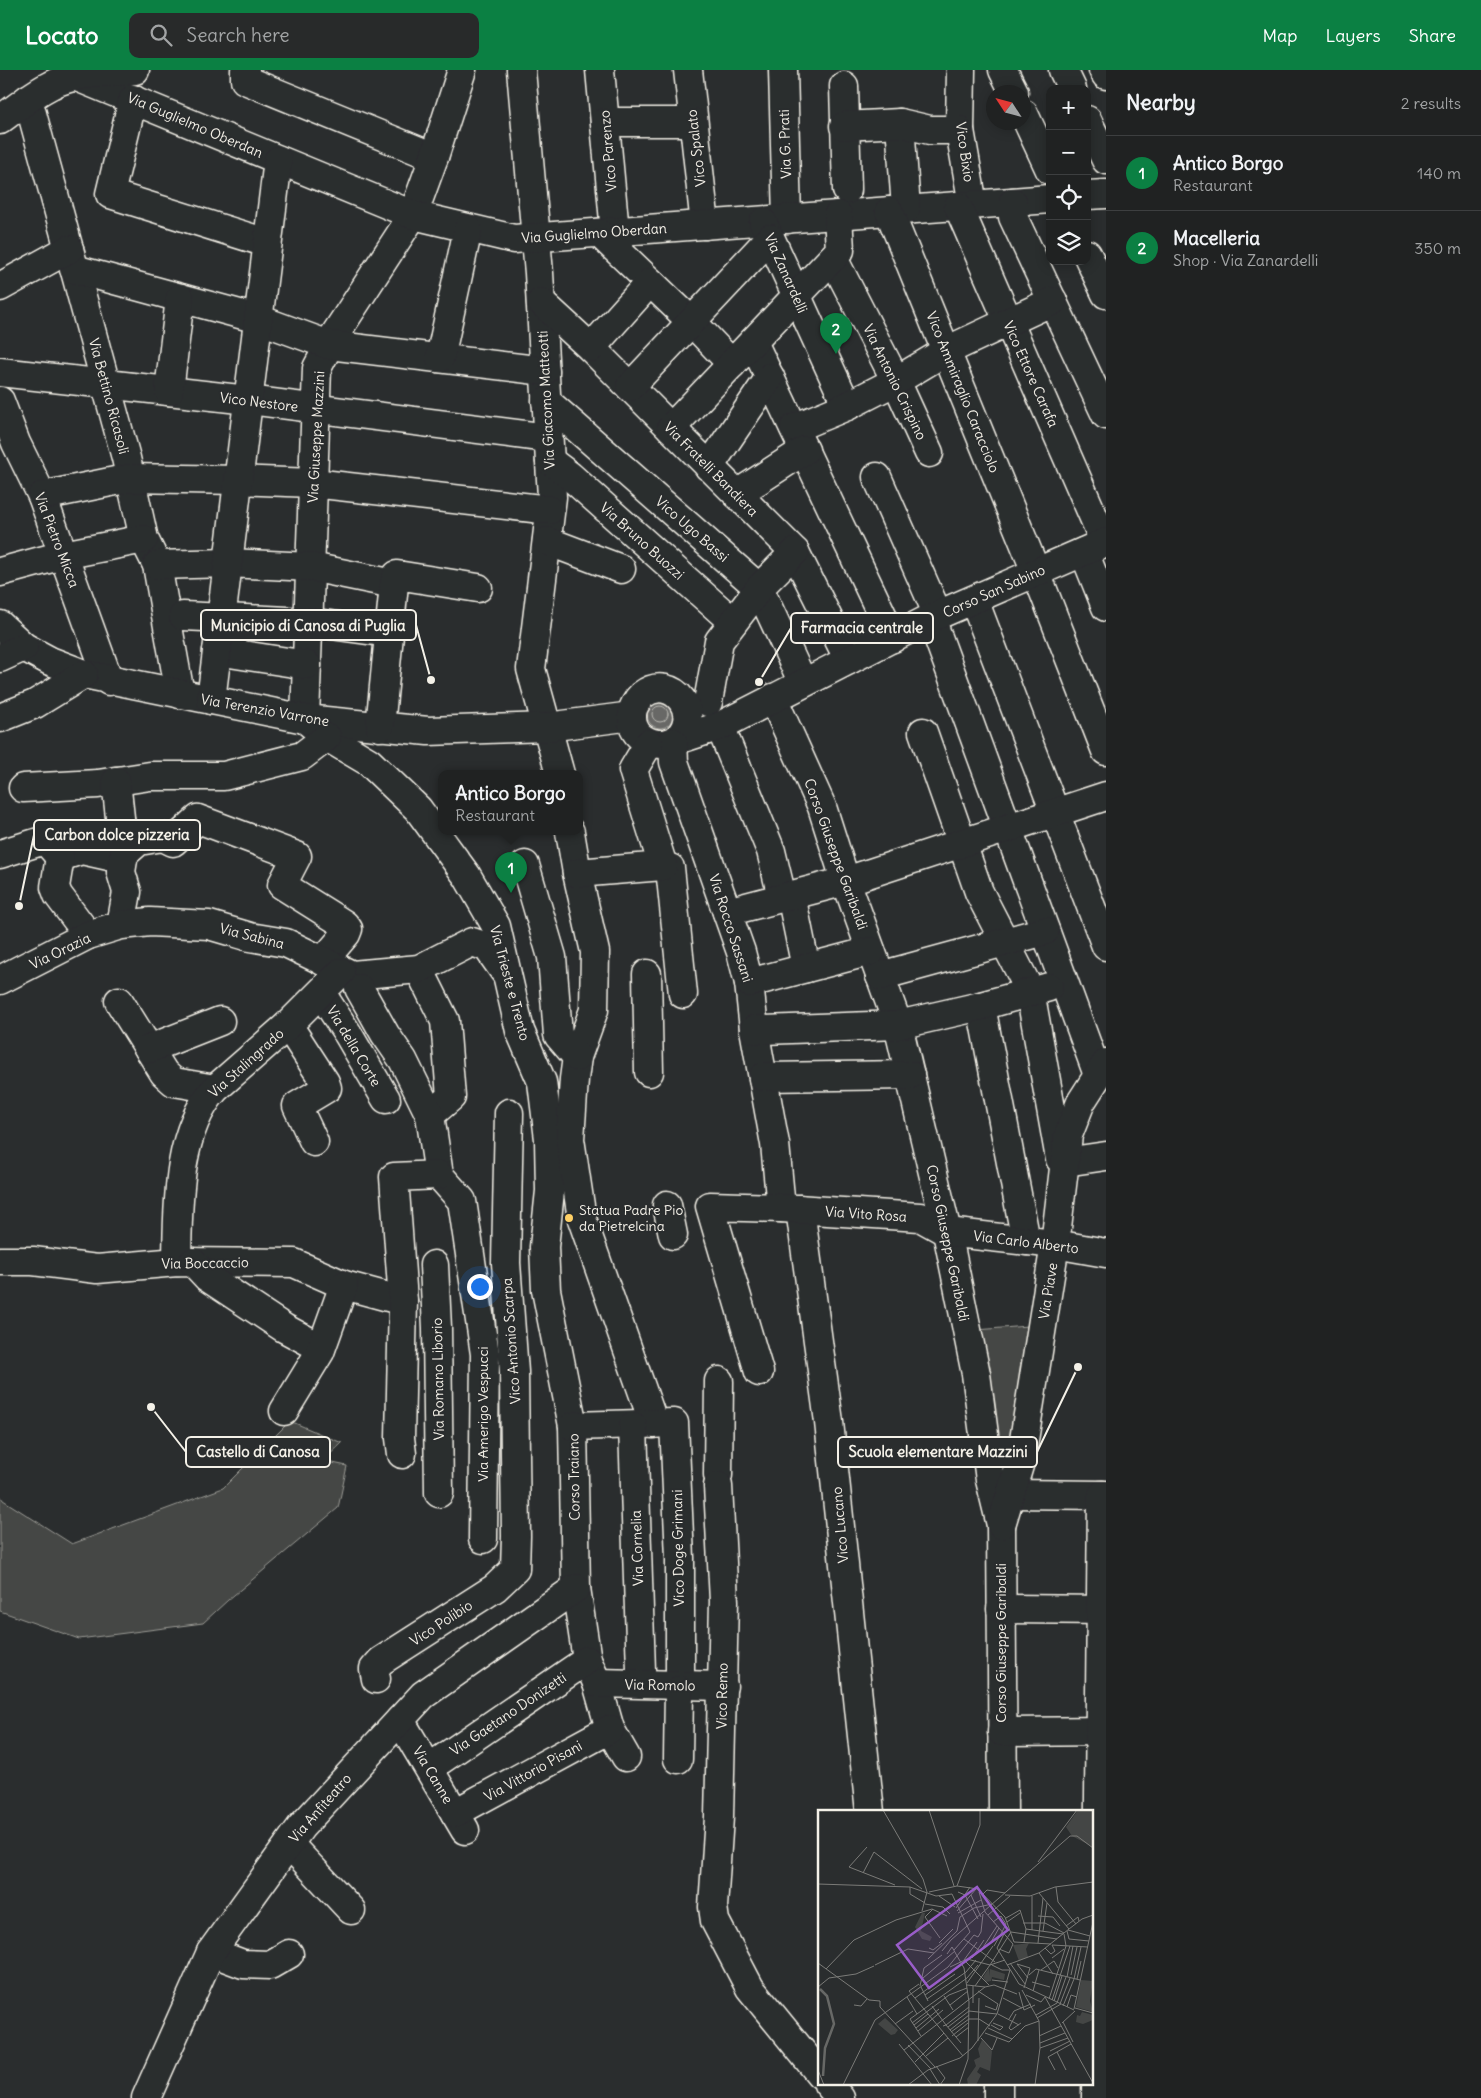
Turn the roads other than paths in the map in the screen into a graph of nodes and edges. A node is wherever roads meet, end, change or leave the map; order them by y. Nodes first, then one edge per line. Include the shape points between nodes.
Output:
1 (135, 70) edge
2 (245, 70) edge
3 (462, 70) edge
4 (521, 70) edge
5 (600, 70) edge
6 (688, 70) edge
7 (783, 70) edge
8 (961, 70) edge
9 (1003, 70) edge
10 (1064, 70) edge
11 (1104, 70) edge
12 (1106, 75) edge
13 (77, 77) junction
14 (1010, 85) edge
15 (1070, 85) edge
16 (844, 86) dead end
17 (28, 99) junction
18 (133, 99) junction
19 (0, 120) edge
20 (605, 122) junction
21 (693, 122) junction
22 (900, 123) junction
23 (844, 126) junction
24 (1091, 128) edge
25 (1031, 129) edge
26 (960, 130) junction
27 (434, 157) junction
28 (278, 160) junction
29 (1106, 160) edge
30 (1046, 161) edge
31 (1106, 194) edge
32 (1091, 195) edge
33 (1046, 199) edge
34 (842, 202) junction
35 (1013, 202) junction
36 (965, 205) junction
37 (897, 210) junction
38 (413, 215) junction
39 (705, 225) junction
40 (773, 226) junction
41 (468, 229) junction
42 (607, 233) junction
43 (536, 238) junction
44 (267, 243) junction
45 (833, 258) junction
46 (72, 259) junction
47 (1091, 262) edge
48 (650, 282) junction
49 (0, 287) edge
50 (1106, 294) edge
51 (796, 297) junction
52 (180, 298) junction
53 (1053, 301) junction
54 (541, 302) junction
55 (258, 319) junction
56 (691, 321) junction
57 (1008, 322) junction
58 (753, 342) junction
59 (329, 345) junction
60 (591, 348) junction
61 (946, 351) junction
62 (440, 358) junction
63 (732, 364) junction
64 (545, 371) junction
65 (0, 372) edge
66 (770, 377) junction
67 (896, 381) junction
68 (106, 384) junction
69 (630, 387) junction
70 (169, 391) junction
71 (248, 400) junction
72 (0, 401) edge
73 (546, 401) junction
74 (848, 406) junction
75 (316, 409) junction
76 (1106, 416) edge
77 (671, 428) junction
78 (799, 439) junction
79 (8, 446) edge
80 (549, 450) junction
81 (929, 453) dead end
82 (709, 466) junction
83 (877, 476) dead end
84 (130, 478) junction
85 (238, 480) junction
86 (313, 482) junction
87 (737, 494) junction
88 (42, 496) junction
89 (550, 510) junction
90 (144, 538) junction
91 (547, 541) junction
92 (1098, 546) edge
93 (795, 552) junction
94 (63, 555) junction
95 (228, 563) junction
96 (156, 565) junction
97 (310, 566) junction
98 (621, 569) dead end
99 (0, 572) edge
100 (1036, 572) junction
101 (394, 584) junction
102 (478, 588) dead end
103 (759, 588) junction
104 (974, 600) junction
105 (1106, 607) edge
106 (184, 616) dead end
107 (221, 617) junction
108 (934, 617) junction
109 (309, 622) junction
110 (733, 622) junction
111 (0, 626) edge
112 (389, 633) junction
113 (893, 638) junction
114 (217, 651) junction
115 (12, 652) edge
116 (848, 660) junction
117 (307, 665) junction
118 (97, 678) junction
119 (803, 683) junction
120 (180, 694) junction
121 (679, 696) junction
122 (211, 700) junction
123 (708, 702) junction
124 (761, 704) junction
125 (632, 716) junction
126 (0, 718) edge
127 (305, 720) junction
128 (720, 726) junction
129 (380, 727) junction
130 (546, 727) junction
131 (923, 732) dead end
132 (327, 737) junction
133 (661, 742) junction
134 (1106, 751) edge
135 (559, 770) edge
136 (116, 781) junction
137 (23, 788) dead end
138 (1106, 796) edge
139 (1056, 812) junction
140 (1008, 829) junction
141 (571, 835) edge
142 (962, 844) junction
143 (0, 854) edge
144 (124, 854) junction
145 (60, 857) junction
146 (525, 865) dead end
147 (664, 866) junction
148 (577, 873) junction
149 (846, 882) junction
150 (787, 896) junction
151 (727, 912) junction
152 (122, 925) junction
153 (1045, 931) junction
154 (88, 935) junction
155 (1004, 941) junction
156 (1106, 946) edge
157 (875, 964) junction
158 (806, 968) junction
159 (419, 969) junction
160 (341, 973) junction
161 (506, 973) junction
162 (647, 974) dead end
163 (0, 980) edge
164 (750, 983) junction
165 (1065, 983) junction
166 (1030, 991) junction
167 (321, 993) junction
168 (683, 994) dead end
169 (119, 1001) dead end
170 (981, 1006) junction
171 (220, 1021) dead end
172 (288, 1025) junction
173 (898, 1025) junction
174 (754, 1028) junction
175 (149, 1049) junction
176 (576, 1068) junction
177 (1102, 1069) edge
178 (649, 1072) dead end
179 (910, 1075) junction
180 (763, 1077) junction
181 (542, 1082) junction
182 (215, 1089) junction
183 (386, 1099) dead end
184 (509, 1113) dead end
185 (430, 1115) junction
186 (559, 1139) junction
187 (314, 1142) dead end
188 (1106, 1156) edge
189 (1065, 1162) junction
190 (439, 1175) junction
191 (578, 1186) junction
192 (550, 1190) junction
193 (667, 1205) dead end
194 (790, 1208) junction
195 (947, 1232) junction
196 (673, 1235) dead end
197 (1026, 1241) junction
198 (1055, 1244) junction
199 (1106, 1253) edge
200 (0, 1261) edge
201 (185, 1262) junction
202 (434, 1265) dead end
203 (344, 1285) junction
204 (403, 1301) junction
205 (322, 1348) junction
206 (759, 1372) dead end
207 (719, 1381) dead end
208 (284, 1411) dead end
209 (654, 1424) junction
210 (573, 1426) junction
211 (402, 1454) dead end
212 (439, 1493) dead end
213 (1010, 1494) junction
214 (1104, 1495) edge
215 (1000, 1525) junction
216 (483, 1539) dead end
217 (515, 1569) joint
218 (576, 1588) junction
219 (1001, 1609) junction
220 (1103, 1610) edge
221 (641, 1671) dead end
222 (592, 1672) junction
223 (376, 1679) dead end
224 (723, 1686) junction
225 (400, 1720) junction
226 (610, 1729) junction
227 (1103, 1731) edge
228 (1002, 1732) junction
229 (626, 1757) dead end
230 (678, 1759) dead end
231 (429, 1768) junction
232 (870, 1810) edge
233 (1003, 1810) edge
234 (460, 1821) joint
235 (289, 1844) junction
236 (351, 1910) dead end
237 (211, 1952) junction
238 (289, 1954) dead end
239 (1098, 2058) edge
240 (818, 2072) edge
241 (830, 2086) edge
242 (146, 2098) edge
243 (840, 2098) edge
244 (1096, 2098) edge

1 - 13 street
2 - 27 street via 245,80
3 - 27 street, Via Giuseppe Mazzini
4 - 43 street, Via Giacomo Matteotti
5 - 20 street, Vico Parenzo
6 - 21 street, Vico Spalato
7 - 40 street, Via G. Prati
8 - 26 street, Vico Bixio
9 - 14 street
10 - 15 street
11 - 12 street
13 - 17 street via 52,84
13 - 18 street, Via Guglielmo Oberdan
16 - 23 street
17 - 19 street
17 - 46 street, Via Bettino Ricasoli
18 - 28 street, Via Guglielmo Oberdan
18 - 44 street via 110,194
20 - 21 street
20 - 42 street, Vico Parenzo
21 - 39 street, Vico Spalato
22 - 23 street
22 - 26 street via 930,130
22 - 37 street, Vico Ammiraglio Caracciolo
23 - 34 street
24 - 29 street
25 - 30 street
26 - 36 street, Vico Bixio
27 - 38 street, Via Giuseppe Mazzini
28 - 38 street, Via Guglielmo Oberdan
28 - 44 street
31 - 32 street
33 - 35 street, Via Guglielmo Oberdan
34 - 37 street, Via Guglielmo Oberdan
34 - 40 street, Via Guglielmo Oberdan
34 - 45 street via 840,250
35 - 36 street, Via Guglielmo Oberdan
35 - 53 street via 1014,217
36 - 37 street, Via Guglielmo Oberdan
36 - 57 street, Vico Ettore Carafa
37 - 61 street, Vico Ammiraglio Caracciolo
38 - 41 street, Via Guglielmo Oberdan
38 - 59 street, Via Giuseppe Mazzini
39 - 40 street, Via Guglielmo Oberdan
39 - 42 street, Via Guglielmo Oberdan
40 - 51 street, Via Zanardelli
40 - 56 street
41 - 43 street, Via Guglielmo Oberdan via 514,239
41 - 62 street
42 - 43 street, Via Guglielmo Oberdan
42 - 48 street
43 - 54 street, Via Giacomo Matteotti
44 - 55 street
45 - 51 street
45 - 67 street, Via Antonio Crispino
46 - 49 street
46 - 52 street
46 - 68 street, Via Bettino Ricasoli
47 - 50 street
48 - 56 street
48 - 60 street
51 - 58 street
51 - 74 street, Via Zanardelli
52 - 55 street
52 - 70 street
53 - 57 street
53 - 76 street
54 - 60 street, Via Fratelli Bandiera
54 - 64 street, Via Giacomo Matteotti
55 - 59 street
55 - 71 street
56 - 63 street
56 - 69 street
57 - 61 street
57 - 92 street, Vico Ettore Carafa
58 - 63 street
58 - 66 street
59 - 62 street
59 - 75 street, Via Giuseppe Mazzini via 317,368
60 - 69 street, Via Fratelli Bandiera
61 - 67 street
61 - 100 street, Vico Ammiraglio Caracciolo
62 - 64 street
63 - 77 street
64 - 73 street, Via Giacomo Matteotti
65 - 68 street, Vico Nestore
66 - 78 street
66 - 82 street
67 - 74 street
67 - 81 street, Via Antonio Crispino
68 - 70 street, Vico Nestore
68 - 84 street, Via Bettino Ricasoli
69 - 77 street, Via Fratelli Bandiera
70 - 71 street, Vico Nestore
71 - 75 street, Vico Nestore
71 - 85 street
72 - 79 street, Via Pietro Micca
73 - 80 street, Via Giacomo Matteotti
73 - 103 street, Vico Ugo Bassi
74 - 78 street
75 - 80 street, Vico Nestore
75 - 86 street, Via Giuseppe Mazzini
77 - 82 street, Via Fratelli Bandiera
78 - 87 street
78 - 113 street
79 - 88 street, Via Pietro Micca
80 - 89 street, Via Giacomo Matteotti
80 - 110 street, Via Bruno Buozzi via 570,476
82 - 87 street, Via Fratelli Bandiera
83 - 108 street
84 - 85 street
84 - 88 street
84 - 90 street, Via Bettino Ricasoli
85 - 86 street
85 - 95 street
86 - 89 street
86 - 97 street, Via Giuseppe Mazzini
87 - 93 street, Via Fratelli Bandiera
88 - 94 street, Via Pietro Micca
89 - 91 street, Via Giacomo Matteotti
90 - 94 street
90 - 96 street, Via Bettino Ricasoli
91 - 98 street
91 - 130 street, Via Giacomo Matteotti via 531,669
92 - 100 street, Corso San Sabino
92 - 105 street, Vico Ettore Carafa
93 - 103 street
93 - 116 street, Via Fratelli Bandiera
94 - 99 street
94 - 118 street, Via Pietro Micca
95 - 96 street
95 - 97 street
95 - 107 street
96 - 120 street, Via Bettino Ricasoli
97 - 101 street
97 - 109 street, Via Giuseppe Mazzini
100 - 104 street, Corso San Sabino
100 - 134 street, Vico Ammiraglio Caracciolo
101 - 102 street via 398,575
101 - 112 street
103 - 110 street
103 - 119 street, Vico Ugo Bassi
104 - 108 street, Corso San Sabino
104 - 139 street
106 - 107 street
107 - 109 street
107 - 114 street
108 - 113 street, Corso San Sabino
108 - 140 street
109 - 112 street
109 - 117 street, Via Giuseppe Mazzini
110 - 123 street via 719,641
111 - 115 street, Via Terenzio Varrone
112 - 129 street
113 - 116 street, Corso San Sabino
114 - 117 street
114 - 122 street
115 - 118 street, Via Terenzio Varrone via 50,661
116 - 119 street, Corso San Sabino
117 - 127 street, Via Giuseppe Mazzini
118 - 120 street, Via Terenzio Varrone
118 - 126 street
119 - 124 street, Corso San Sabino
120 - 122 street, Via Terenzio Varrone
121 - 123 street
121 - 125 street via 665,690 649,691 637,701
121 - 133 street via 688,712 688,721 680,737
122 - 127 street, Via Terenzio Varrone
123 - 124 street
124 - 128 street, Corso San Sabino
124 - 149 street, Corso Giuseppe Garibaldi via 822,807
125 - 130 street, Via Terenzio Varrone
125 - 133 street via 634,729 643,739
127 - 129 street, Via Terenzio Varrone
127 - 132 street, Via Trieste e Trento
128 - 133 street, Corso San Sabino
128 - 150 street
129 - 130 street, Via Terenzio Varrone via 428,731
130 - 135 street, Via Giacomo Matteotti
131 - 142 street
132 - 136 street via 302,756 224,776 150,776
132 - 161 street, Via Trieste e Trento via 369,762 418,810 467,876 496,926
133 - 147 street via 633,770
133 - 151 street, Via Rocco Sassani via 674,762
136 - 137 street
136 - 144 street
138 - 139 street
139 - 140 street
139 - 156 street
140 - 142 street
140 - 153 street
141 - 148 street
142 - 149 street
142 - 155 street via 979,892
143 - 145 street via 45,840
144 - 145 street via 109,856 82,850
144 - 152 street via 121,872 127,892
144 - 160 street, Via Stalingrado via 139,841 163,837 173,842 198,819 297,856 282,885 348,929
145 - 154 street via 55,887
146 - 176 street via 552,957 558,1035
147 - 148 street
147 - 168 street via 670,868
148 - 176 street via 595,952 594,1010
149 - 150 street
149 - 157 street, Corso Giuseppe Garibaldi
150 - 151 street
150 - 158 street
151 - 164 street, Via Rocco Sassani
152 - 154 street, Via Orazia
152 - 160 street, Via Sabina via 150,922 209,925 286,944
153 - 155 street
153 - 165 street
154 - 163 street, Via Orazia
155 - 157 street
155 - 166 street
157 - 158 street
157 - 173 street, Corso Giuseppe Garibaldi
158 - 164 street
159 - 160 street, Via Sabina via 352,975
159 - 161 street, Via Sabina via 472,942 487,947
159 - 185 street via 445,1022 451,1097
160 - 167 street, Via Stalingrado
160 - 185 street via 403,1060
161 - 181 street, Via Trieste e Trento via 520,1031
162 - 178 street
164 - 174 street, Via Rocco Sassani
165 - 166 street
165 - 177 street
166 - 170 street
166 - 189 street via 1060,1159
167 - 172 street, Via Stalingrado
167 - 183 street, Via della Corte
169 - 175 street
170 - 173 street
170 - 197 street
171 - 175 street
172 - 182 street, Via Stalingrado
172 - 187 street via 326,1082 327,1088 296,1106
173 - 174 street
173 - 179 street, Corso Giuseppe Garibaldi
174 - 180 street, Via Rocco Sassani
175 - 182 street via 164,1073 174,1082
176 - 181 street
176 - 186 street
177 - 189 street, Via Piave via 1081,1102 1068,1135
179 - 180 street
179 - 195 street, Corso Giuseppe Garibaldi
180 - 194 street, Via Rocco Sassani
181 - 186 street, Via Trieste e Trento
182 - 201 street, Via Stalingrado via 205,1100 187,1144 179,1202
184 - 217 street, Vico Antonio Scarpa via 506,1263 514,1372
185 - 190 street
186 - 191 street
186 - 192 street, Corso Traiano
188 - 189 street
189 - 198 street, Via Piave
190 - 204 street via 394,1177
190 - 216 street, Via Amerigo Vespucci via 462,1200 484,1354
191 - 192 street
191 - 209 street via 582,1219
192 - 210 street, Corso Traiano via 544,1247 546,1290
193 - 196 street
194 - 195 street, Via Vito Rosa via 920,1218
194 - 206 street, Via Vito Rosa via 710,1206
194 - 232 street, Vico Lucano via 829,1422
195 - 197 street, Via Carlo Alberto
195 - 215 street, Corso Giuseppe Garibaldi via 976,1374 990,1480
197 - 198 street, Via Carlo Alberto
198 - 199 street, Via Carlo Alberto
198 - 213 street, Via Piave via 1022,1459
200 - 201 street, Via Boccaccio via 33,1261 97,1269
201 - 203 street, Via Boccaccio via 294,1264
201 - 205 street via 284,1328
202 - 212 street, Via Romano Liborio
203 - 204 street, Via Boccaccio
203 - 205 street
204 - 211 street
205 - 208 street
207 - 224 street, Vico Remo
209 - 210 street
209 - 221 street, Via Cornelia
209 - 230 street, Vico Doge Grimani via 680,1558
210 - 218 street, Corso Traiano
213 - 214 street
213 - 215 street, Via Piave
214 - 220 street
215 - 219 street, Corso Giuseppe Garibaldi
217 - 223 street, Vico Polibio via 496,1588 381,1662 374,1669
218 - 222 street, Corso Traiano
218 - 225 street, Via Anfiteatro via 423,1695
219 - 220 street
219 - 228 street, Corso Giuseppe Garibaldi
220 - 227 street
222 - 224 street, Via Romolo
222 - 226 street, Corso Traiano
222 - 231 street, Via Gaetano Donizetti
224 - 240 street, Vico Remo via 715,1921 750,1988
225 - 231 street, Via Canne
225 - 235 street, Via Anfiteatro
226 - 229 street, Corso Traiano
226 - 234 street, Via Vittorio Pisani
227 - 228 street
227 - 239 street
228 - 233 street, Corso Giuseppe Garibaldi
231 - 234 street, Via Canne
235 - 236 street
235 - 237 street, Via Anfiteatro
237 - 238 street via 243,1964 270,1965
237 - 242 street, Via Anfiteatro
239 - 244 street
241 - 243 street

